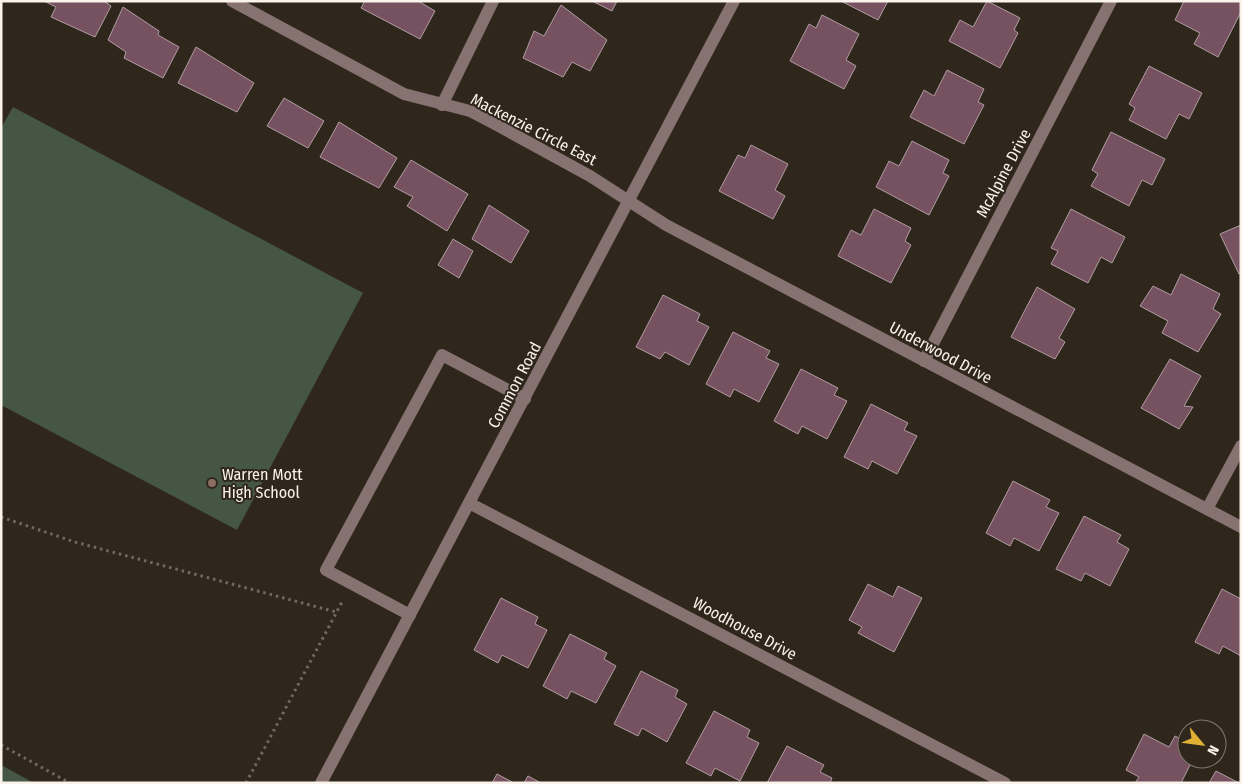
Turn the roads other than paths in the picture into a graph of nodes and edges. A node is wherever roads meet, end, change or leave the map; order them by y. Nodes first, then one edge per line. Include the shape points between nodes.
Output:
1 (232, 1) edge
2 (493, 1) edge
3 (734, 1) edge
4 (1111, 1) edge
5 (442, 105) junction
6 (629, 202) junction
7 (924, 361) junction
8 (525, 398) junction
9 (1241, 446) edge
10 (469, 502) junction
11 (1206, 509) junction
12 (1241, 527) edge
13 (410, 615) junction
14 (321, 783) edge
15 (1005, 783) edge

1 - 5 street, Mackenzie Circle East via 404,94
2 - 5 street
3 - 6 street, Common Road
4 - 7 street, McAlpine Drive
5 - 6 street, Mackenzie Circle East via 470,112 495,124 590,176
6 - 7 street, Underwood Drive via 666,225
6 - 8 street, Common Road
7 - 11 street, Underwood Drive
8 - 10 street, Common Road
8 - 13 street via 442,355 326,570
9 - 11 street
10 - 13 street, Common Road
10 - 15 street, Woodhouse Drive
11 - 12 street, Underwood Drive
13 - 14 street, Common Road

